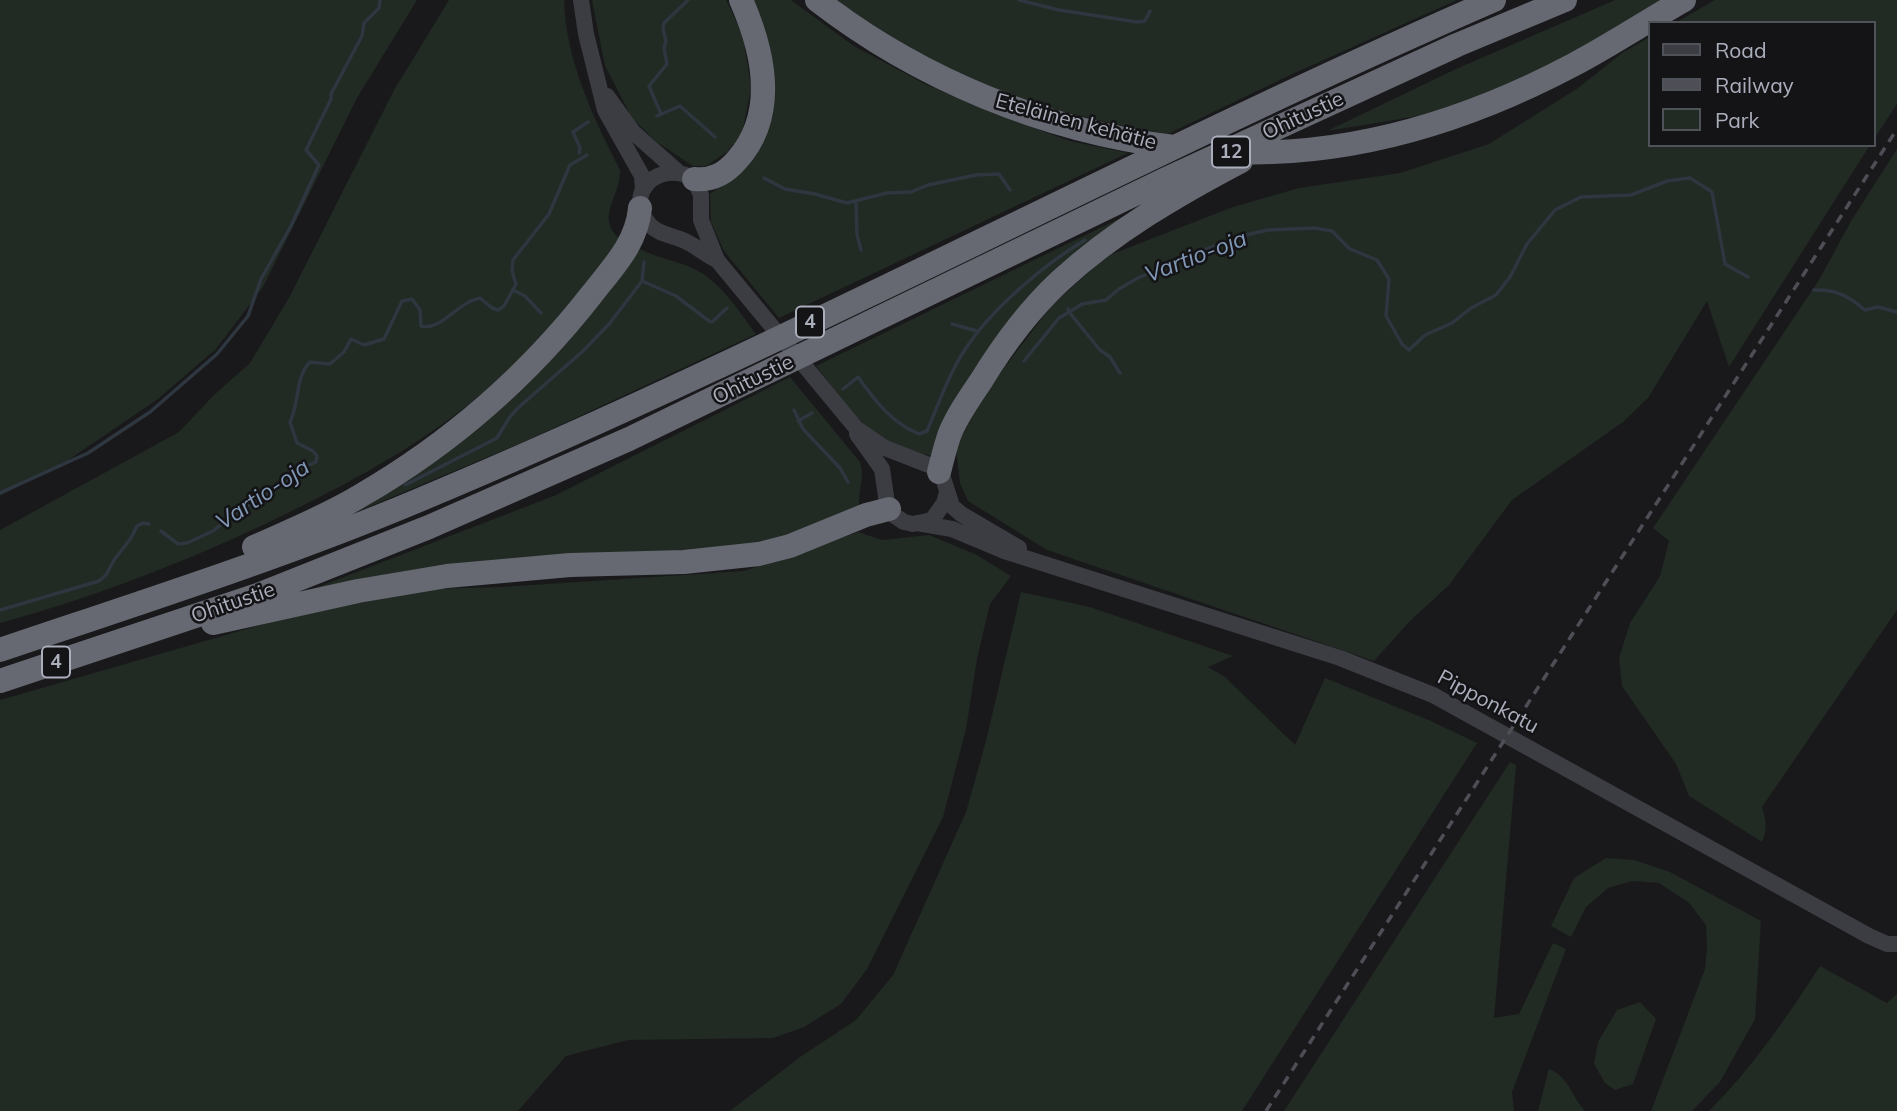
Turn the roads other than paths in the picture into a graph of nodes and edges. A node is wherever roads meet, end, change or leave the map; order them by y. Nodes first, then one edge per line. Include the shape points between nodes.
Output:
1 (581, 0) edge
2 (741, 0) edge
3 (817, 0) edge
4 (1494, 0) edge
5 (1565, 0) edge
6 (1684, 0) edge
7 (1457, 46) junction
8 (600, 85) junction
9 (685, 175) junction
10 (642, 199) junction
11 (717, 260) junction
12 (856, 428) junction
13 (943, 482) junction
14 (889, 509) junction
15 (917, 523) junction
16 (1032, 558) junction
17 (112, 612) junction
18 (113, 643) junction
19 (0, 650) edge
20 (0, 681) edge
21 (1897, 944) edge

1 - 8 street
2 - 9 highway via 762,74 761,120 733,165 713,178
3 - 6 highway, Eteläinen kehätie / 12 via 900,57 1003,104 1138,142 1266,153 1331,149 1443,120 1534,84
4 - 17 highway, Ohitustie / 4 via 1345,65 627,409 337,533
5 - 7 highway, Ohitustie / 4
7 - 13 highway via 1182,194 1074,269 1041,300 998,353 957,419 949,436
7 - 18 highway, Ohitustie / 4 via 1166,179 629,439 310,575
8 - 9 street via 633,132
8 - 10 street via 605,110 642,177
9 - 10 street via 665,172 654,177
9 - 11 street via 701,195 701,220
10 - 11 street via 654,229 685,240
10 - 17 highway via 639,222 627,248 571,320 509,386 450,435 358,497
11 - 12 street
12 - 13 street via 900,456 925,462
12 - 14 street via 859,439 883,469
13 - 15 street via 944,503 932,520
13 - 16 street, Pipponkatu via 952,506 961,514
14 - 15 street, Pipponkatu via 904,522
14 - 18 highway via 759,554 447,576
15 - 16 street, Pipponkatu via 952,529
16 - 21 street, Pipponkatu via 1340,658 1433,695 1869,936
17 - 19 highway, Ohitustie / 4
18 - 20 highway, Ohitustie / 4

